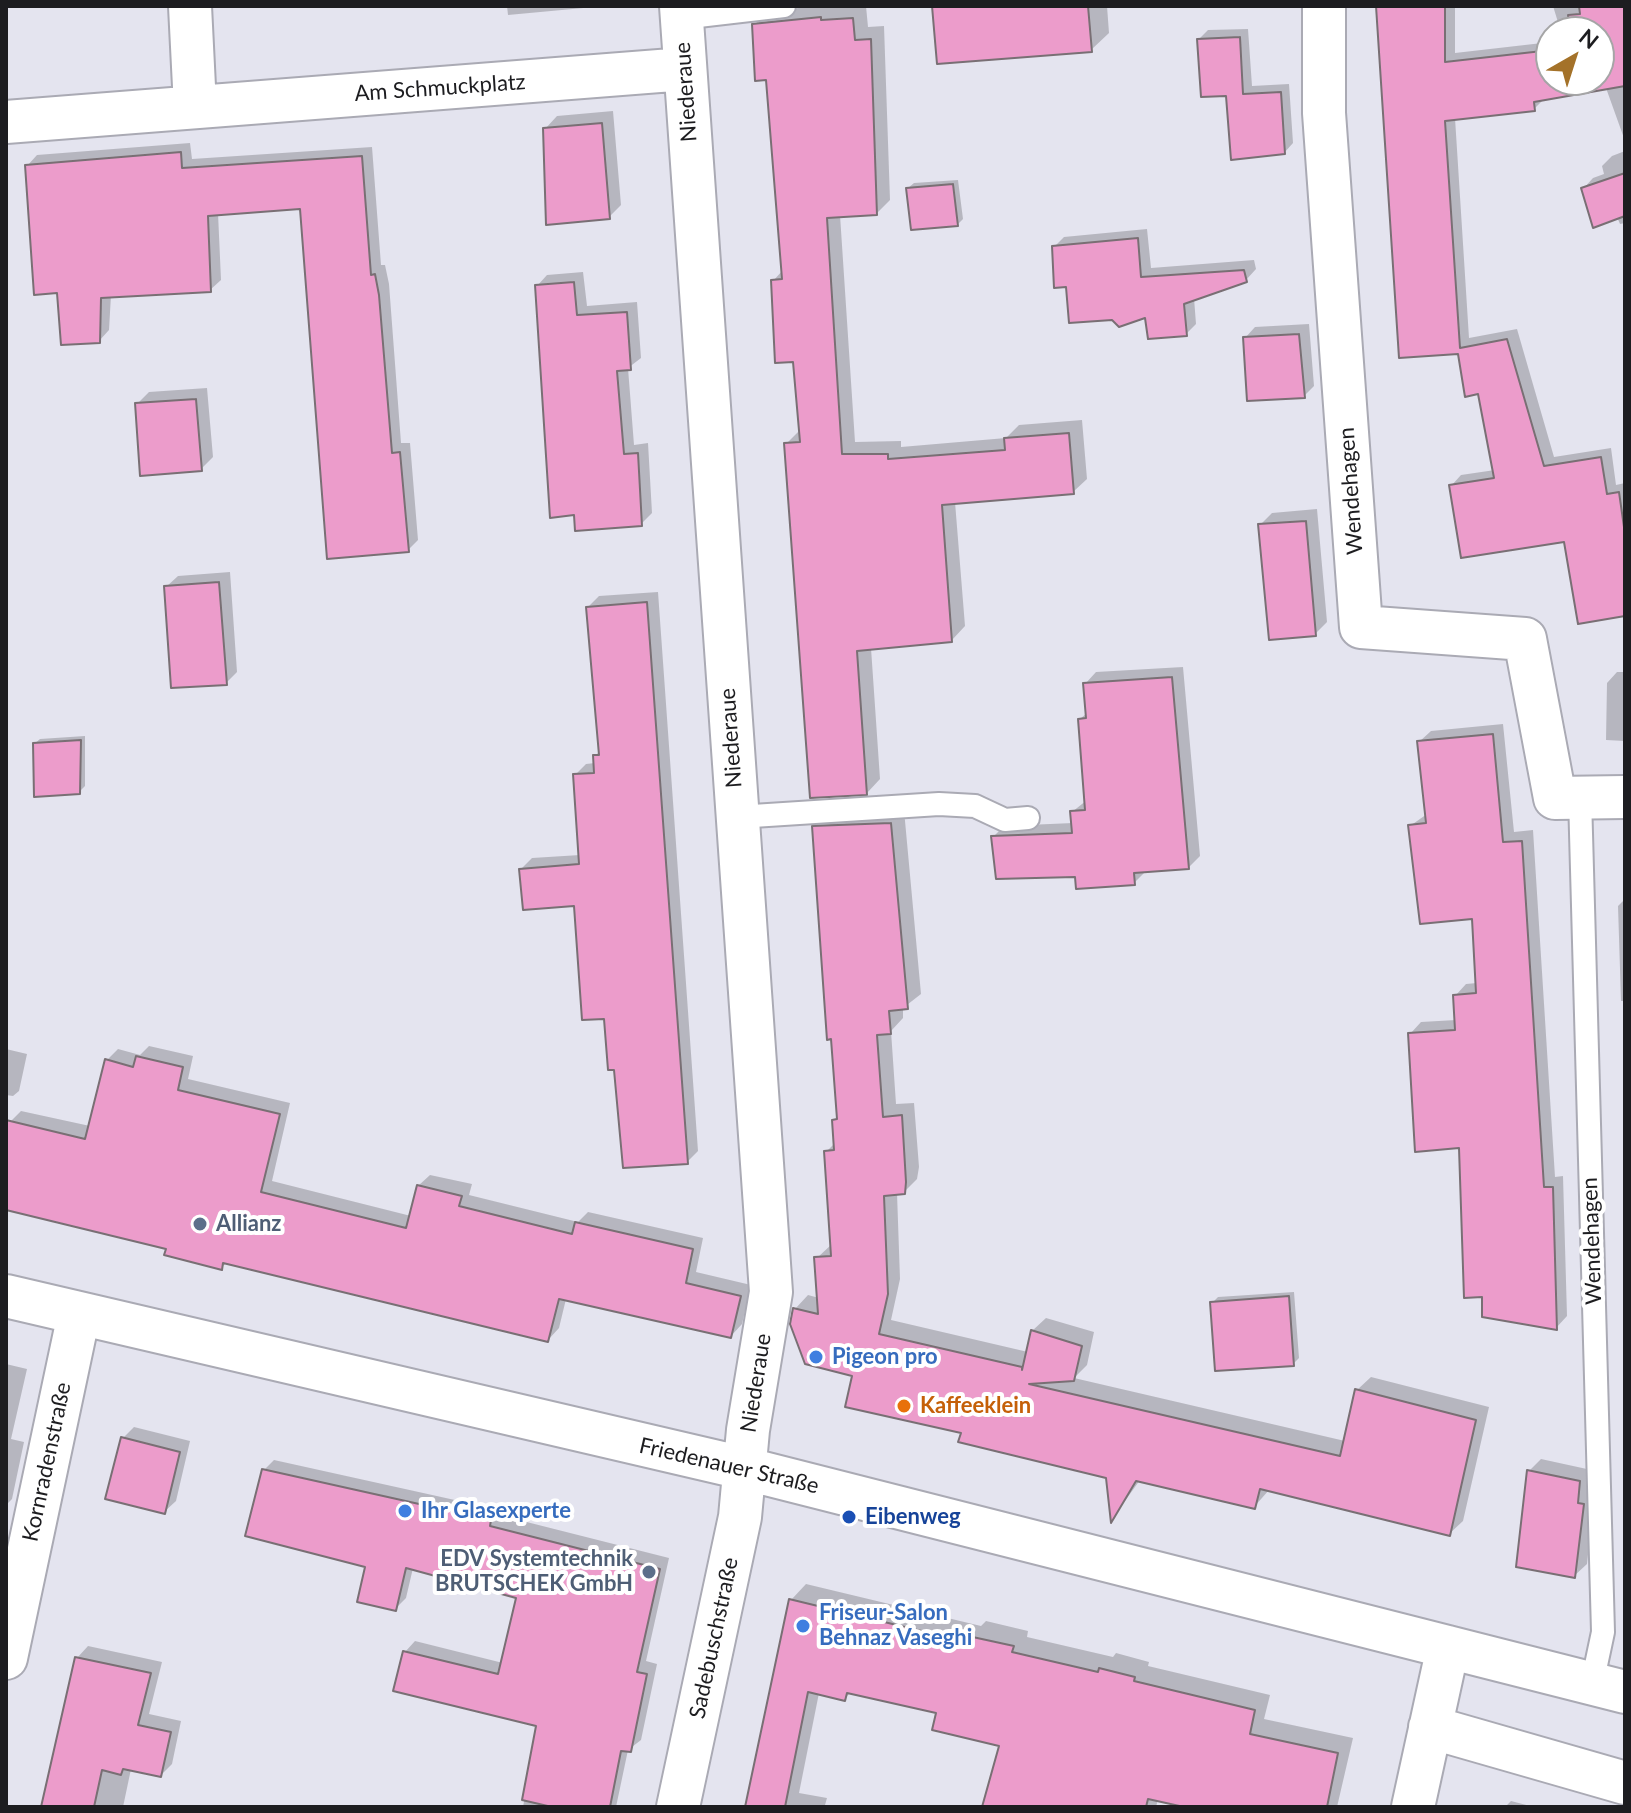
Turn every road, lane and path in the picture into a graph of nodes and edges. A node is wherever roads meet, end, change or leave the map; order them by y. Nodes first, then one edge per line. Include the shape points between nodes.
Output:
1 (190, 6) edge
2 (784, 6) edge
3 (1324, 6) edge
4 (681, 12) edge
5 (685, 69) junction
6 (195, 107) junction
7 (6, 122) edge
8 (1580, 797) junction
9 (1625, 797) edge
10 (737, 817) junction
11 (1028, 818) dead end
12 (6, 1296) edge
13 (79, 1314) junction
14 (743, 1468) junction
15 (1448, 1647) junction
16 (6, 1658) edge
17 (1608, 1688) edge
18 (1430, 1727) junction
19 (1625, 1783) edge
20 (678, 1807) edge
21 (1413, 1807) edge

1 - 6 street
2 - 4 lane
3 - 8 street, Wendehagen via 1324,113 1361,627 1525,639 1555,798
4 - 5 street, Niederaue
5 - 6 street, Am Schmuckplatz
5 - 10 street, Niederaue
6 - 7 street, Am Schmuckplatz
8 - 9 street, Wendehagen
8 - 17 lane, Wendehagen
10 - 11 lane via 939,804 975,806 1005,820
10 - 14 street, Niederaue via 771,1292
12 - 13 street, Friedenauer Straße
13 - 14 street, Friedenauer Straße
13 - 16 street, Kornradenstraße
14 - 15 street, Friedenauer Straße
14 - 20 street, Sadebuschstraße via 740,1517
15 - 17 street, Friedenauer Straße
15 - 18 street
18 - 19 street
18 - 21 street

